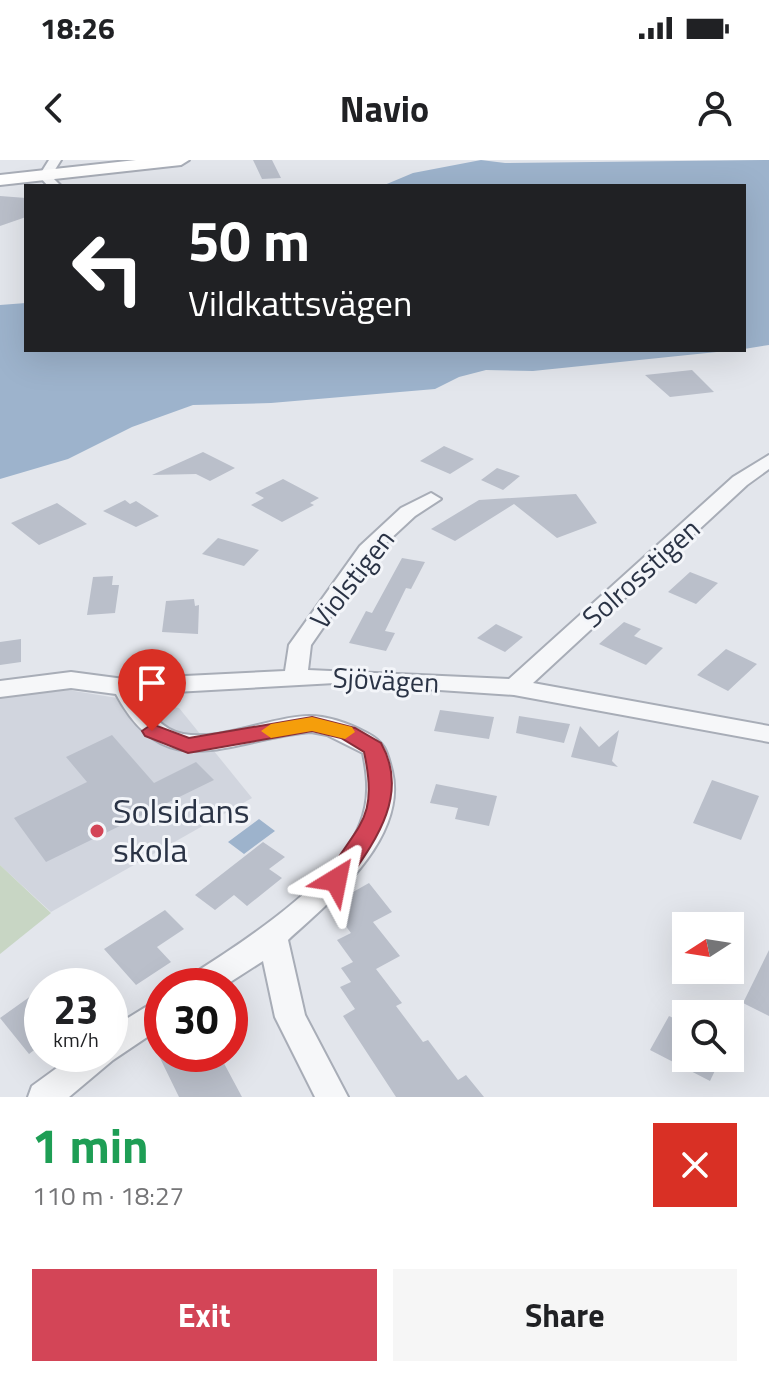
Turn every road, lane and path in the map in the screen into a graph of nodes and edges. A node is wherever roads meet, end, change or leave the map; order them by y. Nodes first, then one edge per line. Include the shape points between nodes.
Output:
1 (55, 160) edge
2 (181, 160) edge
3 (0, 180) edge
4 (50, 181) edge
5 (769, 460) edge
6 (431, 499) dead end
7 (296, 676) junction
8 (124, 687) junction
9 (514, 687) junction
10 (0, 689) edge
11 (769, 734) edge
12 (273, 937) junction
13 (226, 968) edge
14 (77, 1072) edge
15 (44, 1097) edge
16 (332, 1097) edge

1 - 4 street
2 - 4 street
3 - 4 street
5 - 9 street, Solrosstigen
6 - 7 street, Violstigen via 408,512 367,550 300,645
7 - 8 street, Sjövägen
7 - 9 street, Sjövägen
8 - 10 street, Sjövägen via 71,680
8 - 12 street via 152,731 188,746 312,724 348,733 374,748 382,783 373,828 336,880
9 - 11 street, Sjövägen
12 - 13 street
12 - 16 street via 290,1017
14 - 15 street

